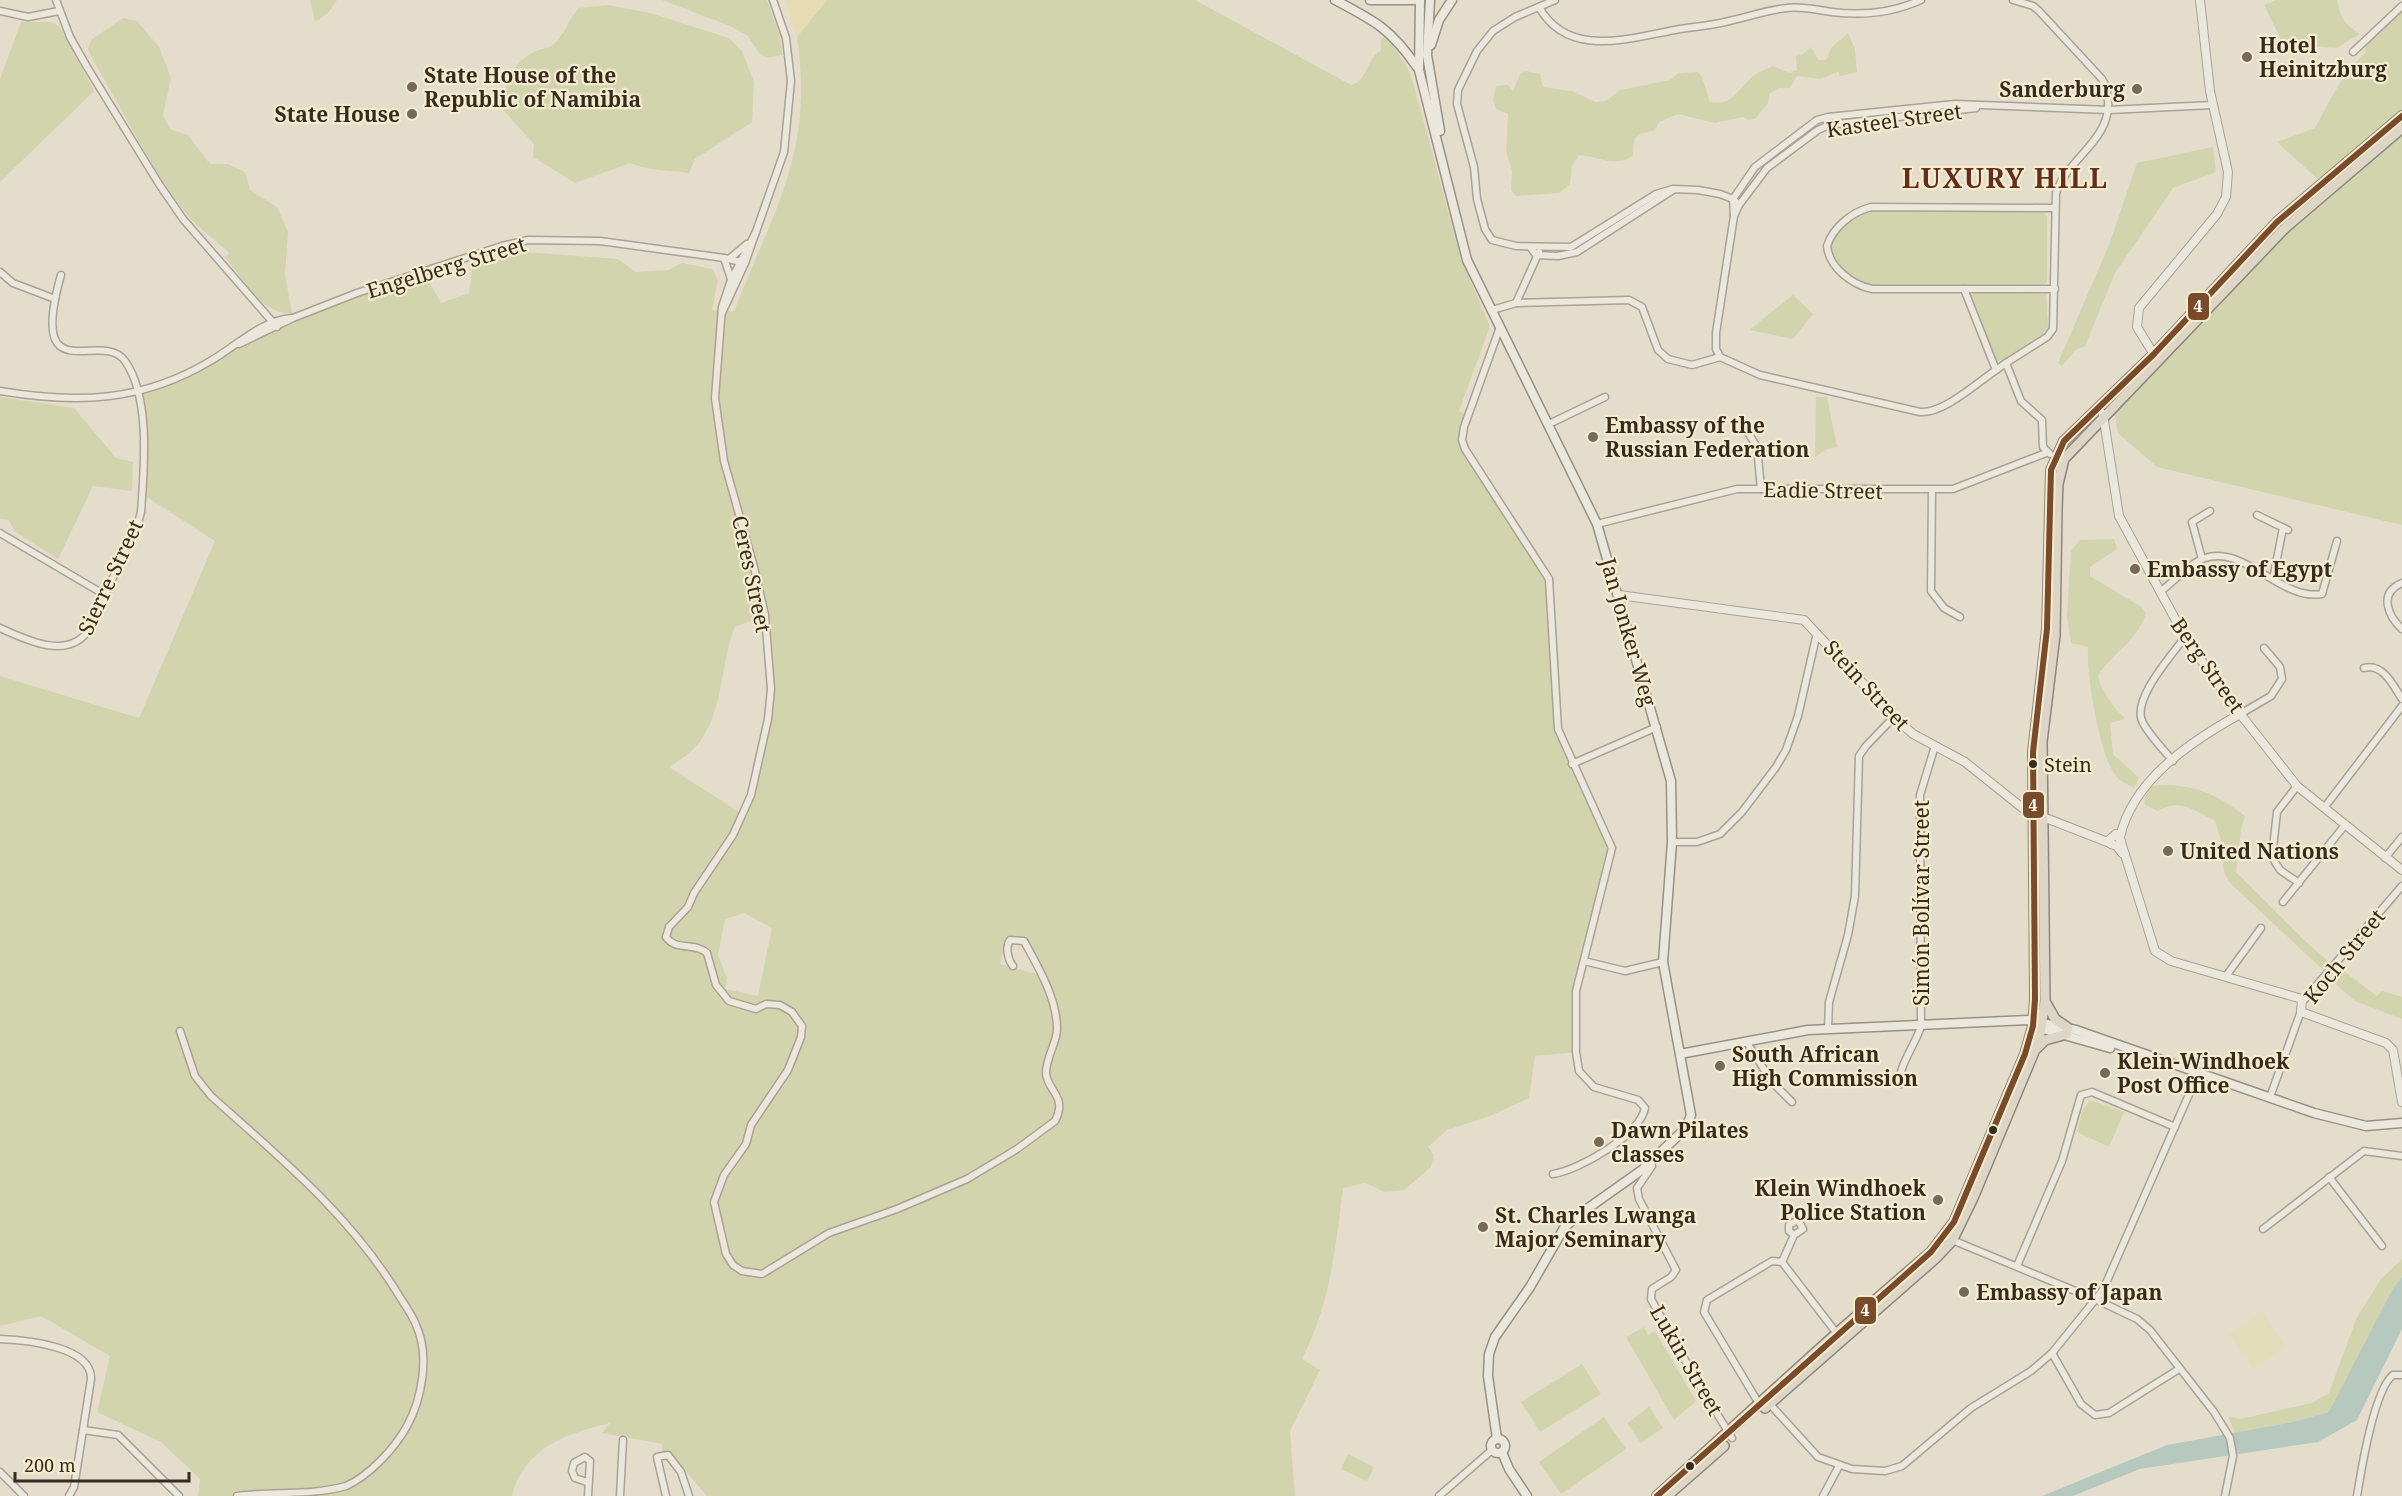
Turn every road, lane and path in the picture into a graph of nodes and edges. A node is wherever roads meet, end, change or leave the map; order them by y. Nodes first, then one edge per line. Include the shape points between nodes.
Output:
1 (56, 0) edge
2 (773, 0) edge
3 (1335, 0) edge
4 (1370, 0) edge
5 (1419, 0) edge
6 (1430, 0) edge
7 (1452, 0) edge
8 (1555, 0) edge
9 (1921, 0) edge
10 (2013, 0) edge
11 (2200, 0) edge
12 (2034, 3) edge
13 (2402, 6) edge
14 (1539, 7) junction
15 (0, 11) edge
16 (59, 11) junction
17 (2353, 52) dead end
18 (1424, 69) junction
19 (2212, 105) junction
20 (1984, 107) junction
21 (2109, 110) junction
22 (2402, 116) edge
23 (2402, 128) edge
24 (1673, 189) junction
25 (1733, 199) junction
26 (1739, 205) junction
27 (2055, 208) junction
28 (1734, 216) junction
29 (756, 232) junction
30 (748, 244) junction
31 (1531, 248) junction
32 (1543, 248) junction
33 (1536, 255) junction
34 (727, 258) junction
35 (743, 262) junction
36 (0, 272) edge
37 (62, 275) dead end
38 (731, 280) junction
39 (1964, 289) junction
40 (2055, 289) junction
41 (55, 299) junction
42 (1516, 303) junction
43 (1492, 310) junction
44 (264, 312) junction
45 (722, 313) junction
46 (282, 318) junction
47 (293, 318) junction
48 (275, 325) junction
49 (1500, 327) junction
50 (255, 333) junction
51 (239, 344) junction
52 (1720, 357) junction
53 (2156, 357) junction
54 (2006, 363) junction
55 (1996, 370) junction
56 (0, 391) edge
57 (138, 393) junction
58 (1605, 397) dead end
59 (2101, 407) junction
60 (2104, 417) junction
61 (1549, 424) junction
62 (1744, 426) dead end
63 (2055, 456) junction
64 (1761, 489) junction
65 (1932, 490) junction
66 (2210, 512) dead end
67 (2257, 515) dead end
68 (1597, 524) junction
69 (0, 533) edge
70 (2337, 542) dead end
71 (2202, 559) junction
72 (2274, 579) junction
73 (2402, 583) edge
74 (2160, 592) junction
75 (105, 595) junction
76 (1619, 595) junction
77 (1960, 618) dead end
78 (0, 628) edge
79 (2402, 629) edge
80 (1817, 632) junction
81 (2185, 637) junction
82 (2264, 648) dead end
83 (2364, 668) dead end
84 (2402, 699) edge
85 (2402, 706) edge
86 (2242, 713) junction
87 (1894, 717) junction
88 (1657, 728) junction
89 (1935, 746) junction
90 (2173, 760) junction
91 (1572, 764) junction
92 (2297, 786) junction
93 (2324, 808) junction
94 (2037, 816) junction
95 (2345, 825) junction
96 (2402, 837) edge
97 (2116, 840) junction
98 (1672, 842) junction
99 (2385, 858) junction
100 (2402, 870) edge
101 (2299, 883) junction
102 (2402, 886) edge
103 (2283, 903) dead end
104 (2261, 928) dead end
105 (1584, 961) junction
106 (1663, 962) junction
107 (1013, 966) dead end
108 (2226, 976) junction
109 (2304, 1000) junction
110 (2045, 1001) junction
111 (2301, 1011) junction
112 (2038, 1025) junction
113 (1922, 1026) junction
114 (1828, 1028) junction
115 (180, 1031) dead end
116 (2068, 1031) junction
117 (1746, 1041) junction
118 (1680, 1054) junction
119 (2033, 1055) junction
120 (2196, 1073) junction
121 (1900, 1084) dead end
122 (2270, 1097) junction
123 (1791, 1102) dead end
124 (2402, 1102) edge
125 (2314, 1113) junction
126 (2402, 1123) edge
127 (2175, 1127) junction
128 (2402, 1128) edge
129 (1679, 1135) junction
130 (2402, 1156) edge
131 (1654, 1162) junction
132 (1645, 1167) junction
133 (1553, 1174) dead end
134 (2330, 1177) junction
135 (2263, 1229) dead end
136 (1794, 1235) dead end
137 (1948, 1239) junction
138 (2382, 1246) dead end
139 (1782, 1262) junction
140 (2017, 1266) junction
141 (2097, 1300) junction
142 (1839, 1337) junction
143 (0, 1339) edge
144 (2052, 1353) junction
145 (2179, 1369) junction
146 (2402, 1375) edge
147 (1765, 1405) junction
148 (83, 1430) junction
149 (1731, 1435) junction
150 (1497, 1438) junction
151 (623, 1440) dead end
152 (1492, 1450) junction
153 (1502, 1452) junction
154 (1839, 1466) junction
155 (0, 1472) edge
156 (587, 1482) dead end
157 (24, 1496) edge
158 (69, 1496) edge
159 (179, 1496) edge
160 (237, 1496) edge
161 (588, 1496) edge
162 (620, 1496) edge
163 (666, 1496) edge
164 (689, 1496) edge
165 (1439, 1496) edge
166 (1527, 1496) edge
167 (1657, 1496) edge
168 (1667, 1496) edge
169 (1823, 1496) edge
170 (2225, 1496) edge
171 (2357, 1496) edge

1 - 16 street
2 - 29 street, Ceres Street via 788,48 791,107 782,160
3 - 18 main road via 1393,34
4 - 5 main road
5 - 18 main road, Jan Jonker Weg
6 - 18 main road, Jan Jonker Weg
7 - 18 main road via 1435,30
8 - 14 street
9 - 14 street via 1864,14 1783,8 1617,42 1560,31 1546,21
10 - 12 street
11 - 19 street
12 - 21 street via 2102,79
13 - 17 street
14 - 31 street via 1501,25 1485,40 1456,99 1485,229 1497,242
15 - 16 street via 28,17
16 - 44 street via 87,67 159,184 183,219
18 - 43 main road, Jan Jonker Weg via 1467,260
19 - 21 street, Kasteel Street
19 - 53 street via 2228,172 2226,197 2217,214 2139,308 2137,327
20 - 21 street, Kasteel Street
20 - 25 street, Kasteel Street via 1955,104 1821,118 1755,167
20 - 26 street, Kasteel Street via 1824,126 1767,168
21 - 27 street via 2105,125 2061,182
22 - 53 highway via 2277,222
23 - 53 highway via 2285,228
24 - 25 street via 1698,189
24 - 32 street via 1656,194 1576,245
24 - 33 street via 1577,252
25 - 26 street
25 - 28 street, Kasteel Street
26 - 28 street, Kasteel Street
27 - 39 street via 1871,207 1853,214 1830,238 1827,250 1833,261 1862,287
27 - 40 street
28 - 52 street, Kasteel Street via 1716,333
29 - 30 street, Ceres Street
29 - 35 street, Ceres Street
30 - 34 street
30 - 35 street, Ceres Street
31 - 32 street
31 - 33 street
32 - 33 street
33 - 42 street
34 - 35 street, Engelberg Street
34 - 38 street
34 - 47 street, Engelberg Street via 600,241 528,240 461,259
35 - 38 street, Ceres Street
35 - 45 street, Ceres Street
36 - 41 street via 13,283
37 - 41 street
38 - 45 street, Ceres Street
39 - 40 street
39 - 55 street
40 - 54 street via 2052,332
41 - 57 street, Sierre Street via 52,324 57,343 68,351 119,356 129,368
42 - 43 street
42 - 52 street via 1636,302 1645,311 1658,350 1664,356 1692,365
43 - 49 main road, Jan Jonker Weg
44 - 46 street
44 - 48 street
44 - 50 street
45 - 107 street, Ceres Street via 717,420 724,461 765,615 771,689 763,748 751,795 723,853 688,907 669,927 667,939 707,952 716,985 729,1001 756,1009 766,1004 780,1005 792,1012 802,1026 788,1070 751,1125 746,1144 724,1175 714,1202 730,1261 739,1270 752,1275 766,1272 829,1233 967,1179 1055,1121 1059,1101 1046,1075 1056,1036 1055,1014 1042,974 1024,941 1019,939 1008,943
46 - 47 street, Engelberg Street
46 - 48 street, Engelberg Street
47 - 48 street, Engelberg Street
48 - 50 street, Engelberg Street
48 - 51 street, Engelberg Street
49 - 61 main road, Jan Jonker Weg
49 - 91 street via 1462,441 1549,579 1555,712
50 - 51 street, Engelberg Street
51 - 57 street, Engelberg Street via 195,370
52 - 55 street via 1760,375 1926,412 1943,406
53 - 59 highway
53 - 60 highway
54 - 55 street
54 - 63 street via 2021,401 2042,420 2043,445
56 - 57 street, Engelberg Street via 62,398
57 - 75 street, Sierre Street via 143,435 141,512
58 - 61 street
59 - 60 street, Berg Street
59 - 63 highway via 2064,441
60 - 63 highway
60 - 74 street, Berg Street via 2120,516
61 - 68 main road, Jan Jonker Weg
62 - 64 street via 1757,447
63 - 65 street, Eadie Street via 1968,485
63 - 94 highway via 2049,497 2047,629 2034,741
64 - 65 street, Eadie Street
64 - 68 street, Eadie Street via 1727,490
65 - 77 street via 1932,591 1944,608
66 - 71 street via 2192,522
67 - 72 street via 2286,529
68 - 76 main road, Jan Jonker Weg
69 - 75 street
70 - 72 street via 2323,594 2300,594
71 - 72 street via 2221,557
71 - 74 street
73 - 79 street via 2393,589 2387,604 2390,617
74 - 81 street, Berg Street
75 - 78 street, Sierre Street via 85,636 71,645 26,640
76 - 80 street, Stein Street via 1800,618
76 - 88 main road, Jan Jonker Weg
80 - 87 street, Stein Street
80 - 98 street via 1797,716 1776,767 1720,834 1697,842
81 - 86 street, Berg Street
81 - 90 street via 2149,688 2140,709 2143,724
82 - 86 street via 2282,671 2281,683 2271,696
83 - 84 street via 2373,666 2380,670
85 - 93 street
86 - 90 street
86 - 92 street, Berg Street
87 - 89 street, Stein Street
87 - 114 street via 1859,756 1855,896 1829,1002
88 - 91 street
88 - 98 main road, Jan Jonker Weg via 1673,791
89 - 94 street, Stein Street via 1965,762
89 - 113 street, Simón Bolívar Street via 1920,795
90 - 97 street via 2142,788
91 - 105 street via 1612,848
92 - 93 street, Berg Street
92 - 101 street via 2277,812 2271,857 2280,870
93 - 95 street, Berg Street
94 - 97 street, Stein Street via 2095,837
94 - 110 highway
94 - 112 highway
95 - 99 street, Berg Street
95 - 101 street
96 - 99 street
97 - 108 street via 2126,858 2155,951 2171,961
98 - 106 main road, Jan Jonker Weg
99 - 100 street, Berg Street
101 - 103 street
102 - 109 street, Koch Street
104 - 108 street
105 - 106 street via 1625,971
105 - 133 street via 1576,991 1579,1071 1594,1087 1638,1100 1645,1108 1640,1120 1608,1148 1577,1167
106 - 118 main road, Jan Jonker Weg
108 - 109 street
109 - 111 street, Koch Street
110 - 112 highway
110 - 116 highway
111 - 122 street, Koch Street
111 - 124 street via 2391,1046
112 - 113 main road via 2022,1022
112 - 116 main road
112 - 119 highway
112 - 137 highway
113 - 114 main road
113 - 121 street via 1899,1072
114 - 117 main road
115 - 160 street via 195,1076 211,1096 327,1201 384,1271 417,1326 422,1357 422,1384 415,1411 401,1438 372,1468 348,1485 322,1493
116 - 119 highway via 2045,1040
116 - 120 main road
117 - 118 main road
117 - 123 street via 1772,1082
118 - 129 main road, Jan Jonker Weg via 1691,1115
119 - 137 highway via 1970,1206
120 - 122 main road
120 - 127 street
122 - 125 main road
125 - 126 main road via 2366,1126
125 - 128 main road via 2366,1131
127 - 140 street via 2092,1092 2081,1095 2062,1161
127 - 141 street
129 - 131 main road, Jan Jonker Weg
129 - 132 main road, Jan Jonker Weg
130 - 134 street via 2364,1151
131 - 132 main road, Jan Jonker Weg
131 - 149 street, Lukin Street via 1639,1184 1638,1199 1676,1270 1652,1289 1651,1299
132 - 150 main road, Jan Jonker Weg via 1564,1228 1495,1337 1488,1376
134 - 135 street
134 - 138 street
136 - 139 street
137 - 140 street
137 - 142 highway via 1937,1257
139 - 142 street
139 - 147 street via 1772,1261 1707,1300 1703,1309
140 - 141 street
141 - 144 street via 2085,1309
141 - 145 street via 2137,1319
142 - 147 highway
143 - 148 street via 30,1340 81,1358 90,1366
144 - 145 street via 2081,1404 2095,1415 2109,1413
144 - 154 street via 2031,1371 1971,1408 1902,1466 1869,1471
145 - 170 street via 2230,1438 2233,1456
146 - 171 street via 2393,1376 2385,1384 2370,1429
147 - 149 highway
147 - 154 street via 1812,1451
148 - 158 street via 74,1487
148 - 159 street via 118,1435
149 - 167 highway
149 - 168 highway
150 - 152 main road
150 - 153 main road, Jan Jonker Weg via 1505,1443
151 - 162 street
152 - 153 main road
152 - 165 street
153 - 166 main road, Jan Jonker Weg
154 - 169 street
155 - 157 street
156 - 161 street
163 - 164 street via 657,1457 662,1455 668,1455 681,1472

